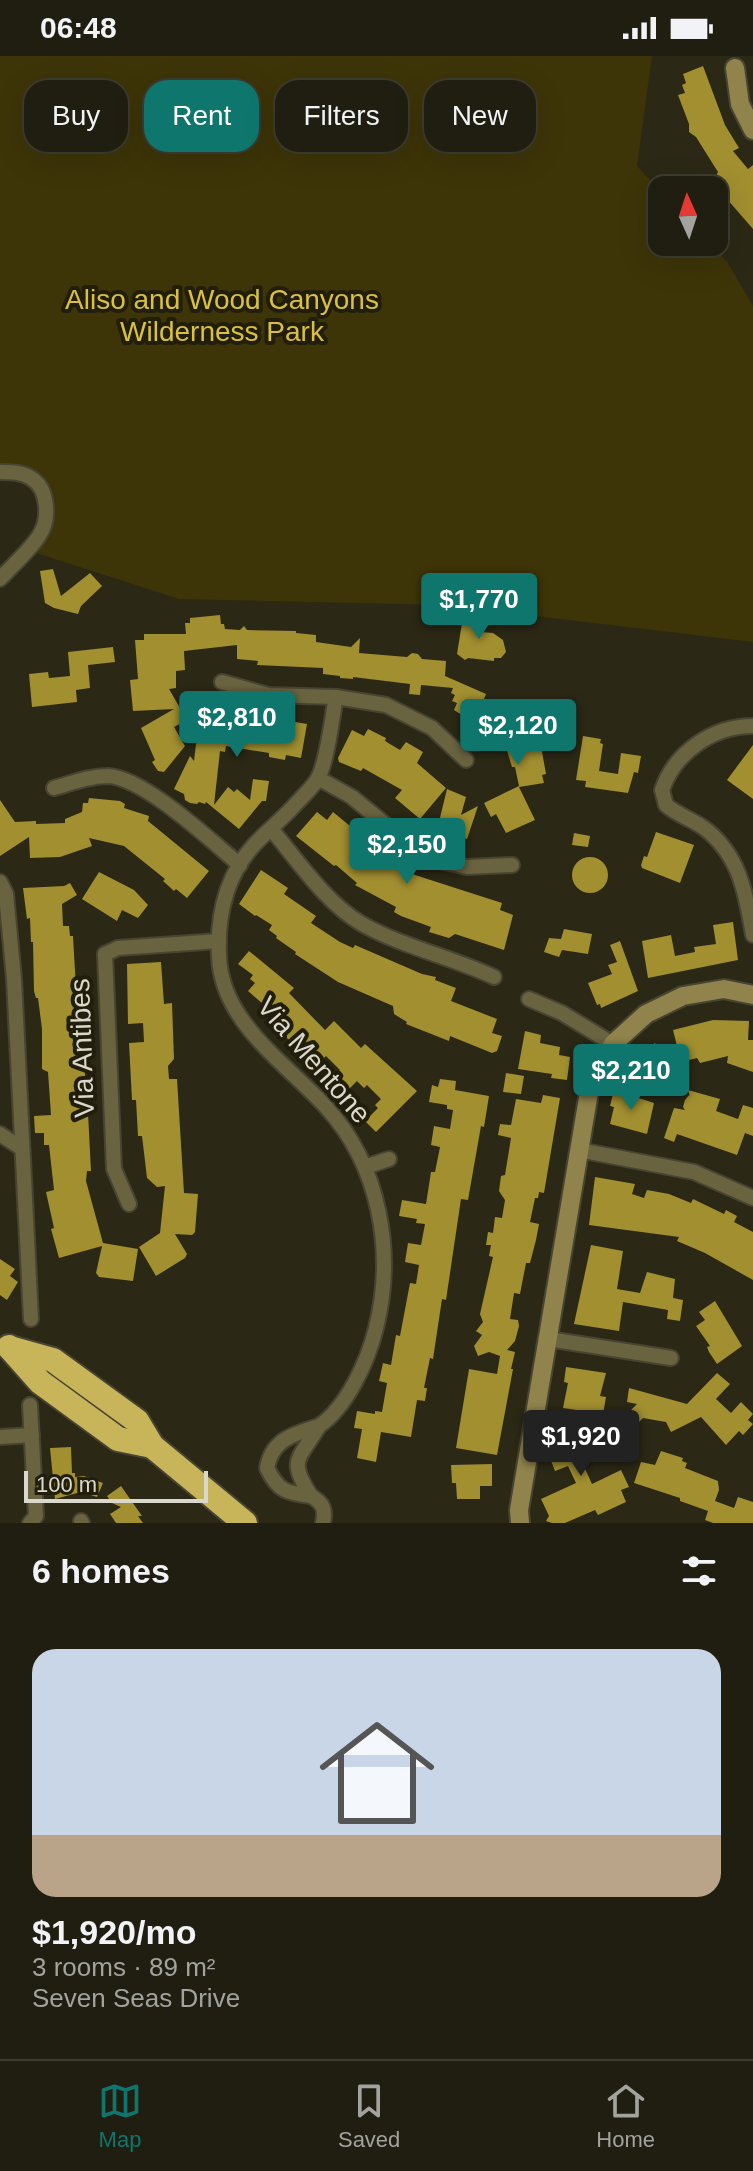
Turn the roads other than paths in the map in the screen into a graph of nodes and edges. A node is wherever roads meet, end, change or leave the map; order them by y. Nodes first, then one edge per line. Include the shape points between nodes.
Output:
1 (735, 68) dead end
2 (753, 130) edge
3 (0, 472) edge
4 (3, 571) edge
5 (222, 682) dead end
6 (336, 697) junction
7 (747, 726) edge
8 (466, 760) dead end
9 (318, 778) junction
10 (54, 788) dead end
11 (272, 830) junction
12 (240, 865) junction
13 (512, 865) dead end
14 (0, 882) edge
15 (753, 935) edge
16 (219, 941) junction
17 (0, 970) edge
18 (494, 977) dead end
19 (14, 979) junction
20 (753, 995) edge
21 (529, 999) dead end
22 (613, 1044) junction
23 (0, 1134) edge
24 (21, 1148) junction
25 (579, 1150) junction
26 (389, 1159) dead end
27 (365, 1167) junction
28 (753, 1198) edge
29 (129, 1204) dead end
30 (31, 1319) dead end
31 (548, 1339) junction
32 (5, 1345) edge
33 (671, 1358) dead end
34 (30, 1405) dead end
35 (319, 1426) junction
36 (32, 1435) junction
37 (0, 1437) edge
38 (273, 1449) junction
39 (296, 1461) junction
40 (311, 1496) junction
41 (30, 1523) edge
42 (245, 1523) edge
43 (323, 1523) edge
44 (520, 1523) edge

1 - 2 street via 740,104
3 - 4 street via 34,479 47,506 40,536
5 - 6 street via 268,695
6 - 8 street via 386,705 432,728
6 - 9 street, Via Mentone
7 - 15 street via 715,733 691,748 666,778 662,795 670,808 713,835 732,860 745,890
9 - 11 street, Via Mentone
9 - 13 street via 440,861 467,867
10 - 12 street via 112,776 135,785
11 - 12 street, Via Mentone
11 - 18 street via 360,923
12 - 16 street, Via Mentone via 220,914
14 - 19 street via 6,894
16 - 27 street, Via Mentone via 223,982 243,1022 337,1119
16 - 29 street, Via Antibes via 118,948 105,954 114,1169
17 - 19 street
19 - 24 street
20 - 22 street via 724,989 683,996 646,1014
21 - 22 street
22 - 25 street via 590,1086
23 - 24 street
24 - 30 street
25 - 28 street via 694,1172
25 - 31 street
26 - 27 street
27 - 35 street, Via Mentone via 377,1198 382,1234 379,1318 350,1389
31 - 33 street
31 - 44 street
32 - 42 highway via 53,1360 137,1421 152,1446
34 - 36 street
35 - 38 street, Via Mentone via 288,1436
35 - 39 street, Via Mentone
36 - 37 street
36 - 41 street via 36,1516
38 - 39 street
38 - 40 street via 267,1468 276,1486
39 - 40 street
40 - 43 street via 325,1512

